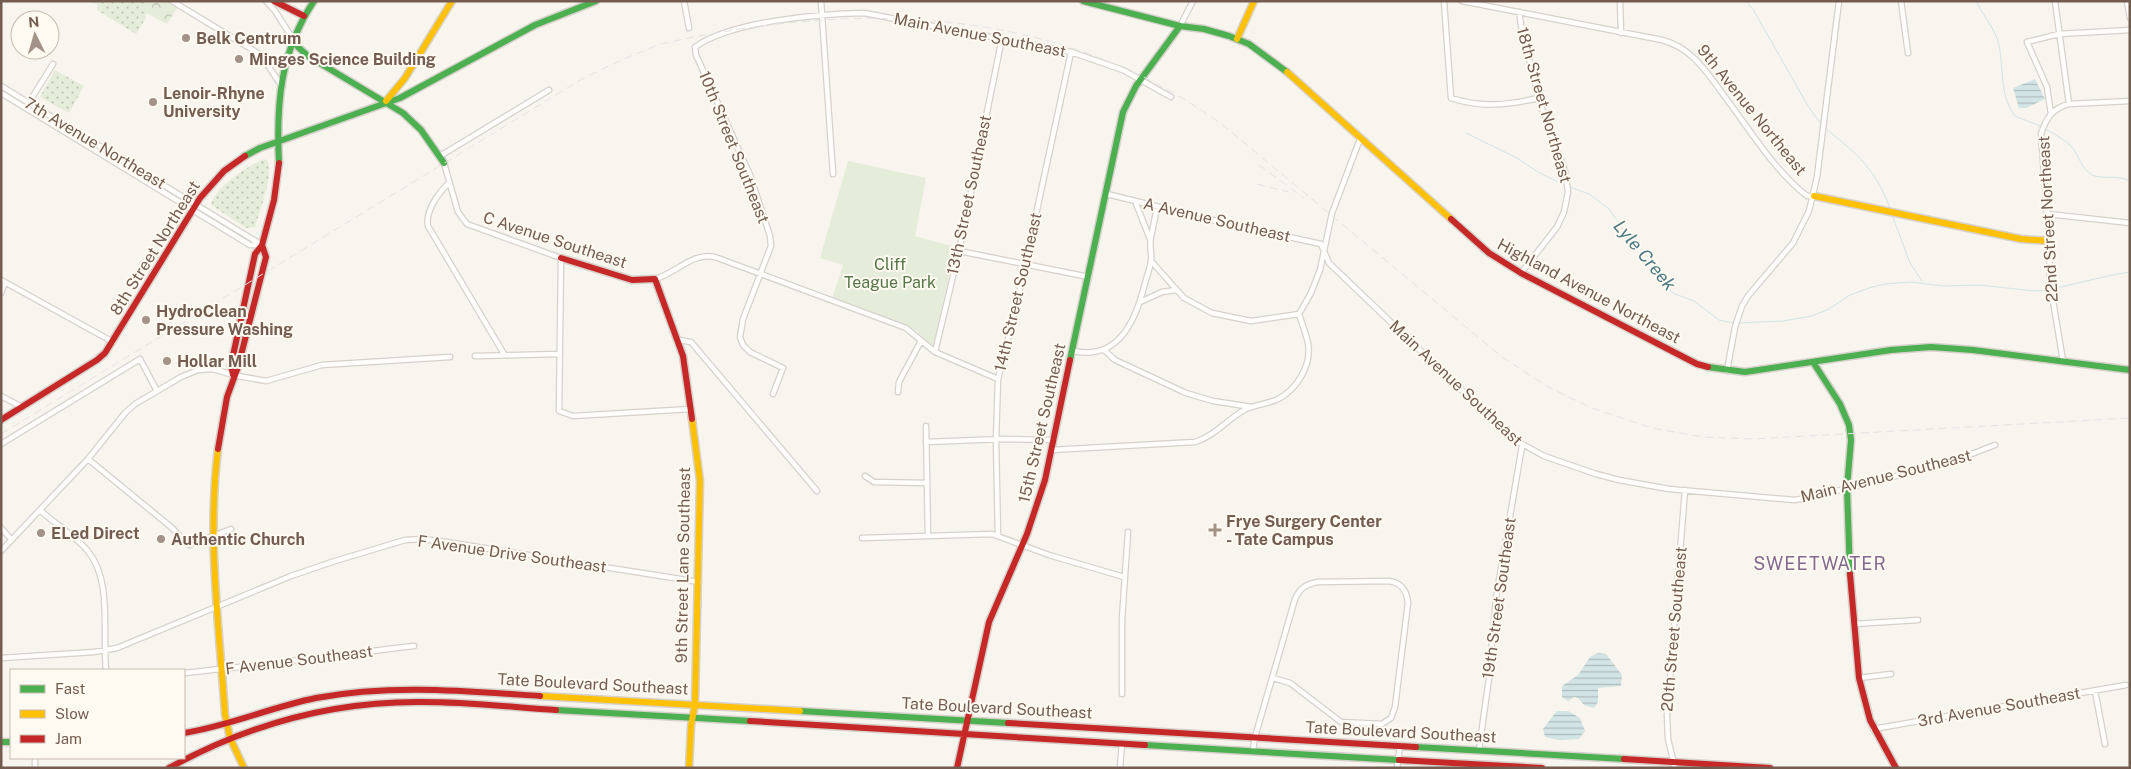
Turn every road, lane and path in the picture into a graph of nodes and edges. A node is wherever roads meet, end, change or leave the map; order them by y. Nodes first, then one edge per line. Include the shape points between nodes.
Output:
1 (172, 1) edge
2 (266, 1) edge
3 (274, 1) edge
4 (314, 1) edge
5 (452, 1) edge
6 (596, 1) edge
7 (684, 1) edge
8 (821, 1) edge
9 (1083, 1) edge
10 (1194, 1) edge
11 (1254, 1) edge
12 (1444, 1) edge
13 (1462, 1) edge
14 (1620, 1) edge
15 (1839, 1) edge
16 (1901, 1) edge
17 (2055, 1) edge
18 (2127, 1) edge
19 (577, 4) edge
20 (1519, 12) junction
21 (304, 16) junction
22 (821, 16) junction
23 (2130, 18) edge
24 (1180, 26) junction
25 (690, 28) dead end
26 (2130, 30) edge
27 (1621, 33) junction
28 (2059, 34) junction
29 (1002, 38) junction
30 (293, 39) junction
31 (1238, 39) junction
32 (695, 47) joint
33 (1071, 52) junction
34 (1908, 53) dead end
35 (287, 58) junction
36 (53, 64) dead end
37 (268, 64) junction
38 (1140, 81) junction
39 (281, 85) junction
40 (1, 86) edge
41 (549, 90) dead end
42 (1, 93) edge
43 (1171, 97) dead end
44 (1539, 98) junction
45 (385, 102) junction
46 (2130, 102) edge
47 (2069, 104) junction
48 (27, 105) junction
49 (2051, 114) junction
50 (1360, 139) junction
51 (278, 142) junction
52 (440, 156) junction
53 (444, 163) joint
54 (833, 174) dead end
55 (449, 183) junction
56 (1107, 194) junction
57 (1814, 196) junction
58 (1135, 201) junction
59 (195, 207) junction
60 (1156, 207) junction
61 (2048, 214) junction
62 (2130, 223) edge
63 (1150, 239) junction
64 (2049, 241) junction
65 (262, 245) junction
66 (1325, 250) junction
67 (959, 251) junction
68 (561, 258) junction
69 (1151, 260) junction
70 (1025, 265) junction
71 (1521, 273) junction
72 (759, 275) junction
73 (1089, 277) junction
74 (656, 279) junction
75 (3, 281) edge
76 (1176, 290) junction
77 (1, 293) edge
78 (1140, 302) junction
79 (1299, 314) junction
80 (679, 340) junction
81 (921, 341) junction
82 (112, 342) junction
83 (1104, 350) junction
84 (1072, 351) junction
85 (935, 352) junction
86 (504, 354) junction
87 (560, 354) junction
88 (475, 356) dead end
89 (450, 357) dead end
90 (2062, 361) junction
91 (1814, 362) junction
92 (2130, 370) edge
93 (1727, 371) junction
94 (234, 375) junction
95 (998, 379) junction
96 (157, 391) junction
97 (898, 392) dead end
98 (774, 394) dead end
99 (1, 396) edge
100 (1253, 407) junction
101 (22, 408) junction
102 (691, 409) junction
103 (1, 420) edge
104 (926, 426) dead end
105 (996, 440) junction
106 (1054, 440) junction
107 (926, 442) junction
108 (1, 444) edge
109 (1995, 445) dead end
110 (1522, 446) junction
111 (1051, 450) junction
112 (88, 459) junction
113 (865, 476) dead end
114 (927, 483) junction
115 (1847, 488) junction
116 (1685, 490) junction
117 (818, 491) dead end
118 (40, 510) junction
119 (1, 528) edge
120 (231, 529) dead end
121 (1128, 532) dead end
122 (212, 536) junction
123 (928, 536) junction
124 (998, 536) junction
125 (862, 538) dead end
126 (12, 540) junction
127 (1023, 545) junction
128 (1, 551) edge
129 (1124, 577) junction
130 (699, 582) junction
131 (216, 607) junction
132 (1918, 620) dead end
133 (1854, 624) junction
134 (414, 646) dead end
135 (105, 650) junction
136 (1, 658) edge
137 (106, 669) edge
138 (221, 671) junction
139 (185, 673) edge
140 (1891, 674) dead end
141 (1272, 678) junction
142 (1859, 678) junction
143 (2126, 685) dead end
144 (2095, 690) junction
145 (1122, 694) dead end
146 (695, 704) junction
147 (693, 717) junction
148 (968, 721) junction
149 (226, 724) junction
150 (1874, 730) junction
151 (185, 733) edge
152 (965, 734) junction
153 (1256, 737) junction
154 (230, 738) junction
155 (1122, 744) junction
156 (2105, 744) dead end
157 (1400, 746) junction
158 (1253, 750) junction
159 (1479, 750) junction
160 (1398, 760) junction
161 (1674, 765) edge
162 (169, 768) edge
163 (244, 768) edge
164 (688, 768) edge
165 (957, 768) edge
166 (1120, 768) edge
167 (1397, 768) edge
168 (1542, 768) edge
169 (1770, 768) edge
170 (1896, 768) edge

1 - 37 street via 253,49
2 - 30 street
3 - 21 main road
4 - 21 main road
5 - 45 main road via 405,78
6 - 19 main road
7 - 25 street
8 - 22 street
9 - 24 main road, Highland Avenue Northeast
10 - 24 street
11 - 31 main road
12 - 44 street via 1451,98 1493,105
13 - 20 street, 9th Avenue Northeast
14 - 27 street
15 - 57 street
16 - 34 street
17 - 28 street
18 - 23 street
19 - 45 main road via 400,98
20 - 27 street, 9th Avenue Northeast
20 - 44 street, 18th Street Northeast
21 - 30 main road
22 - 29 street, Main Avenue Southeast via 873,14
22 - 32 street, Main Avenue Southeast via 741,28
22 - 54 street
24 - 31 main road, Highland Avenue Northeast
24 - 38 main road, 15th Street Southeast
26 - 28 street
27 - 57 street, 9th Avenue Northeast via 1668,41 1692,56 1785,174 1807,196
28 - 47 street
28 - 49 street via 2027,42 2047,87
29 - 33 street, Main Avenue Southeast
29 - 67 street, 13th Street Southeast
30 - 35 main road
30 - 45 main road via 308,56
31 - 50 main road, Highland Avenue Northeast via 1277,63
32 - 72 street, 10th Street Southeast via 750,175 770,236 770,246
33 - 38 street, Main Avenue Southeast via 1123,70
33 - 70 street, 14th Street Southeast
35 - 37 street via 277,64
35 - 39 main road
36 - 48 street
37 - 39 street
38 - 43 street, Main Avenue Southeast
38 - 56 main road, 15th Street Southeast via 1123,112
39 - 51 main road
40 - 48 street, 7th Avenue Northeast
41 - 52 street
42 - 48 street, 7th Avenue Northeast
44 - 71 street, 18th Street Northeast via 1565,172 1568,198 1557,227
45 - 51 main road
45 - 52 main road via 413,121
46 - 47 street
47 - 49 street, 22nd Street Northeast
48 - 59 street, 7th Avenue Northeast
49 - 61 street, 22nd Street Northeast via 2041,134
50 - 66 street via 1331,215
50 - 71 main road, Highland Avenue Northeast via 1481,247
51 - 59 main road, 8th Street Northeast via 234,162 212,183
51 - 65 main road via 278,178
52 - 53 main road
53 - 55 street, C Avenue Southeast
55 - 68 street, C Avenue Southeast via 458,212 467,224
55 - 86 street via 428,215 428,226
56 - 58 street, A Avenue Southeast
56 - 73 main road, 15th Street Southeast
57 - 64 main road, 9th Avenue Northeast via 2021,239
57 - 93 street via 1794,243 1742,306
58 - 60 street, A Avenue Southeast
58 - 63 street
59 - 65 street, 7th Avenue Northeast
59 - 65 street, 7th Avenue Northeast via 250,246
59 - 82 main road, 8th Street Northeast
60 - 63 street
60 - 66 street, A Avenue Southeast via 1321,244
61 - 62 street
61 - 64 street, 22nd Street Northeast
63 - 69 street
64 - 90 street, 22nd Street Northeast via 2052,299
65 - 94 main road via 266,257
65 - 94 main road via 255,254 231,365
66 - 79 street via 1317,280
66 - 110 street, Main Avenue Southeast via 1329,263
67 - 70 street
67 - 85 street, 13th Street Southeast
68 - 74 main road, C Avenue Southeast via 632,280
68 - 87 street
69 - 76 street
69 - 78 street
70 - 73 street
70 - 95 street, 14th Street Southeast
71 - 93 main road, Highland Avenue Northeast via 1686,359
72 - 74 street, C Avenue Southeast via 702,255
72 - 81 street, C Avenue Southeast via 906,328
72 - 98 street, 10th Street Southeast via 743,319 740,341 750,352 783,370
73 - 84 main road, 15th Street Southeast
74 - 80 main road, 9th Street Lane Southeast
75 - 77 street
75 - 82 street
76 - 78 street
76 - 79 street via 1190,303 1221,316 1251,321
78 - 83 street via 1125,332
79 - 100 street via 1308,344 1307,365 1288,392
80 - 102 main road, 9th Street Lane Southeast
80 - 117 street via 691,342
81 - 85 street, C Avenue Southeast
81 - 97 street via 899,382
82 - 101 main road, 8th Street Northeast via 97,360
83 - 84 street
83 - 100 street via 1115,360 1186,393
84 - 106 main road, 15th Street Southeast
85 - 95 street, C Avenue Southeast
86 - 87 street
86 - 88 street
87 - 102 street via 559,411 573,416
89 - 94 street via 322,365 266,380
90 - 91 main road, Highland Avenue Northeast via 1931,347
90 - 92 main road, Highland Avenue Northeast
91 - 93 main road, Highland Avenue Northeast via 1745,372
91 - 115 main road via 1844,413 1851,434
94 - 96 street via 213,369 198,370
94 - 122 main road via 218,445
95 - 105 street, 14th Street Southeast
96 - 108 street via 140,359
96 - 112 street via 125,413
99 - 101 street
100 - 111 street via 1202,440 1180,444
101 - 103 main road, 8th Street Northeast
102 - 130 main road, 9th Street Lane Southeast via 700,481
104 - 107 street
105 - 106 street
105 - 107 street
105 - 124 street, 14th Street Southeast
106 - 111 main road, 15th Street Southeast
107 - 114 street
109 - 115 street, Main Avenue Southeast
110 - 116 street, Main Avenue Southeast via 1596,474
110 - 159 street, 19th Street Southeast via 1496,598
111 - 127 main road, 15th Street Southeast via 1039,501
112 - 118 street
112 - 122 street via 189,545
113 - 114 street via 874,482
114 - 123 street
115 - 116 street, Main Avenue Southeast via 1794,500
115 - 133 main road
116 - 161 street, 20th Street Southeast via 1667,715
118 - 126 street
118 - 135 street via 80,543 98,566 102,581
119 - 126 street
120 - 122 street
121 - 129 street
122 - 131 main road
123 - 124 street
123 - 125 street
124 - 127 street
126 - 128 street
127 - 129 street
127 - 148 main road, 15th Street Southeast via 989,622
129 - 145 street
130 - 131 street, F Avenue Drive Southeast via 412,539 302,572
130 - 146 main road, 9th Street Lane Southeast
131 - 135 street, F Avenue Drive Southeast via 127,645
131 - 138 main road
132 - 133 street
133 - 142 main road
134 - 138 street, F Avenue Southeast
135 - 136 street
135 - 137 street
138 - 139 street, F Avenue Southeast
138 - 149 main road
140 - 142 street
141 - 141 street via 1290,683 1341,722 1379,725 1390,720 1394,713 1408,603 1404,589 1389,581 1318,582 1305,586 1295,599
141 - 153 street
142 - 150 main road
143 - 144 street, 3rd Avenue Southeast
144 - 150 street, 3rd Avenue Southeast
144 - 156 street
146 - 147 main road, 9th Street Lane Southeast
146 - 148 main road, Tate Boulevard Southeast
146 - 149 main road, Tate Boulevard Southeast via 394,689 302,701
147 - 152 main road, Tate Boulevard Southeast
147 - 154 main road, Tate Boulevard Southeast via 424,702 383,703 312,713
147 - 164 main road, 9th Street Lane Southeast
148 - 152 main road, 15th Street Southeast
148 - 153 main road, Tate Boulevard Southeast
149 - 151 main road, Tate Boulevard Southeast
149 - 154 main road
150 - 170 main road
152 - 155 main road, Tate Boulevard Southeast
152 - 165 main road, 15th Street Southeast
153 - 157 main road, Tate Boulevard Southeast
153 - 158 street
154 - 162 main road, Tate Boulevard Southeast
154 - 163 main road
155 - 158 main road, Tate Boulevard Southeast
155 - 166 street
157 - 159 main road, Tate Boulevard Southeast
157 - 160 street
158 - 160 main road, Tate Boulevard Southeast
159 - 161 main road, Tate Boulevard Southeast
160 - 167 street
160 - 168 main road, Tate Boulevard Southeast
161 - 169 main road, Tate Boulevard Southeast

